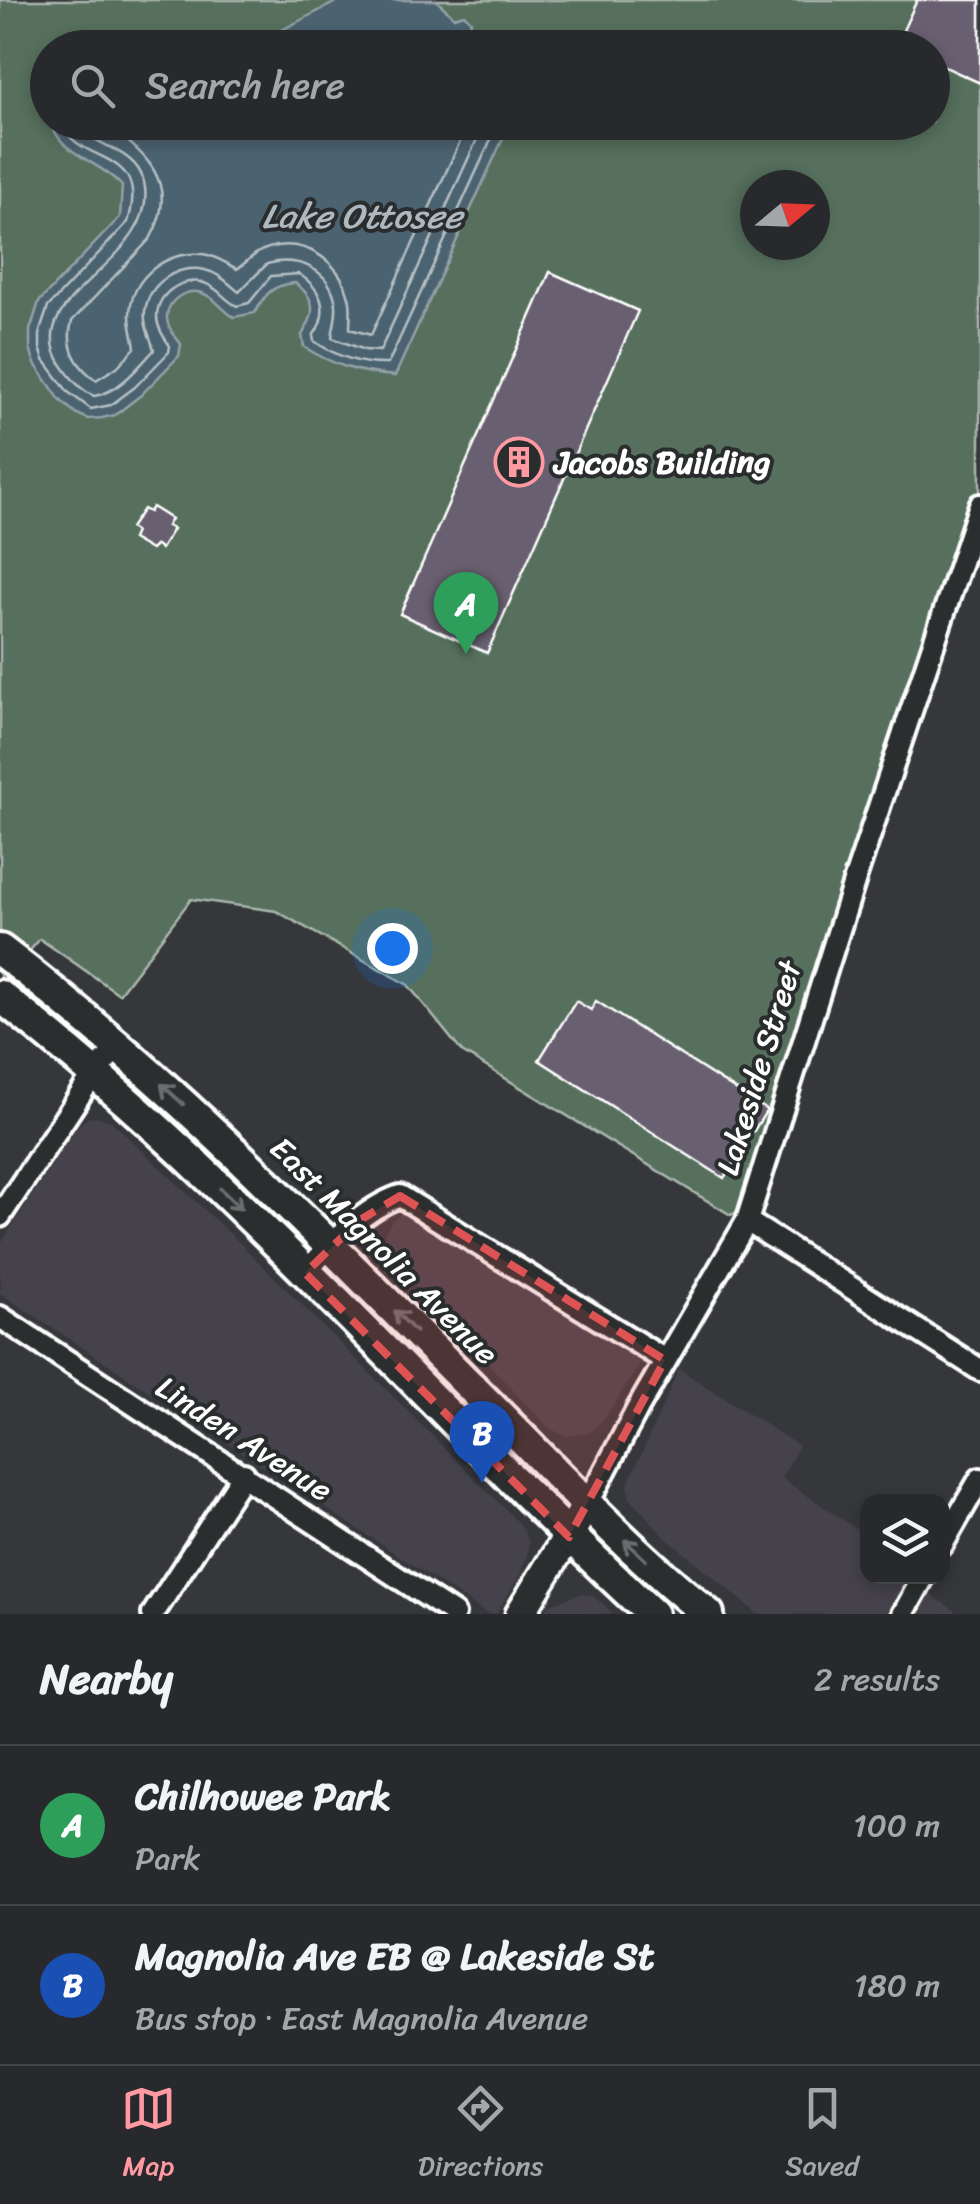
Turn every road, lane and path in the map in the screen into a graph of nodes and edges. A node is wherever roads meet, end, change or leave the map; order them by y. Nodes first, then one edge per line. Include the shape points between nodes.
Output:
1 (980, 505) edge
2 (0, 950) edge
3 (0, 996) edge
4 (118, 1046) junction
5 (94, 1074) junction
6 (0, 1216) edge
7 (747, 1221) junction
8 (330, 1246) junction
9 (305, 1273) junction
10 (0, 1317) edge
11 (665, 1360) junction
12 (980, 1370) edge
13 (244, 1474) junction
14 (980, 1480) edge
15 (588, 1504) junction
16 (950, 1531) edge
17 (569, 1537) junction
18 (920, 1584) edge
19 (153, 1614) edge
20 (454, 1614) edge
21 (520, 1614) edge
22 (652, 1614) edge
23 (708, 1614) edge
24 (903, 1614) edge

1 - 7 street, Lakeside Street
2 - 4 main road, East Magnolia Avenue
3 - 5 main road
4 - 5 street
8 -> 4 main road, East Magnolia Avenue
5 - 6 street
5 -> 9 main road
7 - 11 street, Lakeside Street
7 - 12 street
8 - 9 street
8 - 11 street via 400,1196
15 -> 8 main road, East Magnolia Avenue
9 - 17 main road
10 - 13 street, Linden Avenue
11 - 15 street, Lakeside Street
13 - 19 street
13 - 20 street, Linden Avenue
14 - 16 street
15 - 17 street, Lakeside Street
23 -> 15 main road, East Magnolia Avenue
17 - 21 street, Lakeside Street
17 - 22 main road
18 - 24 street

